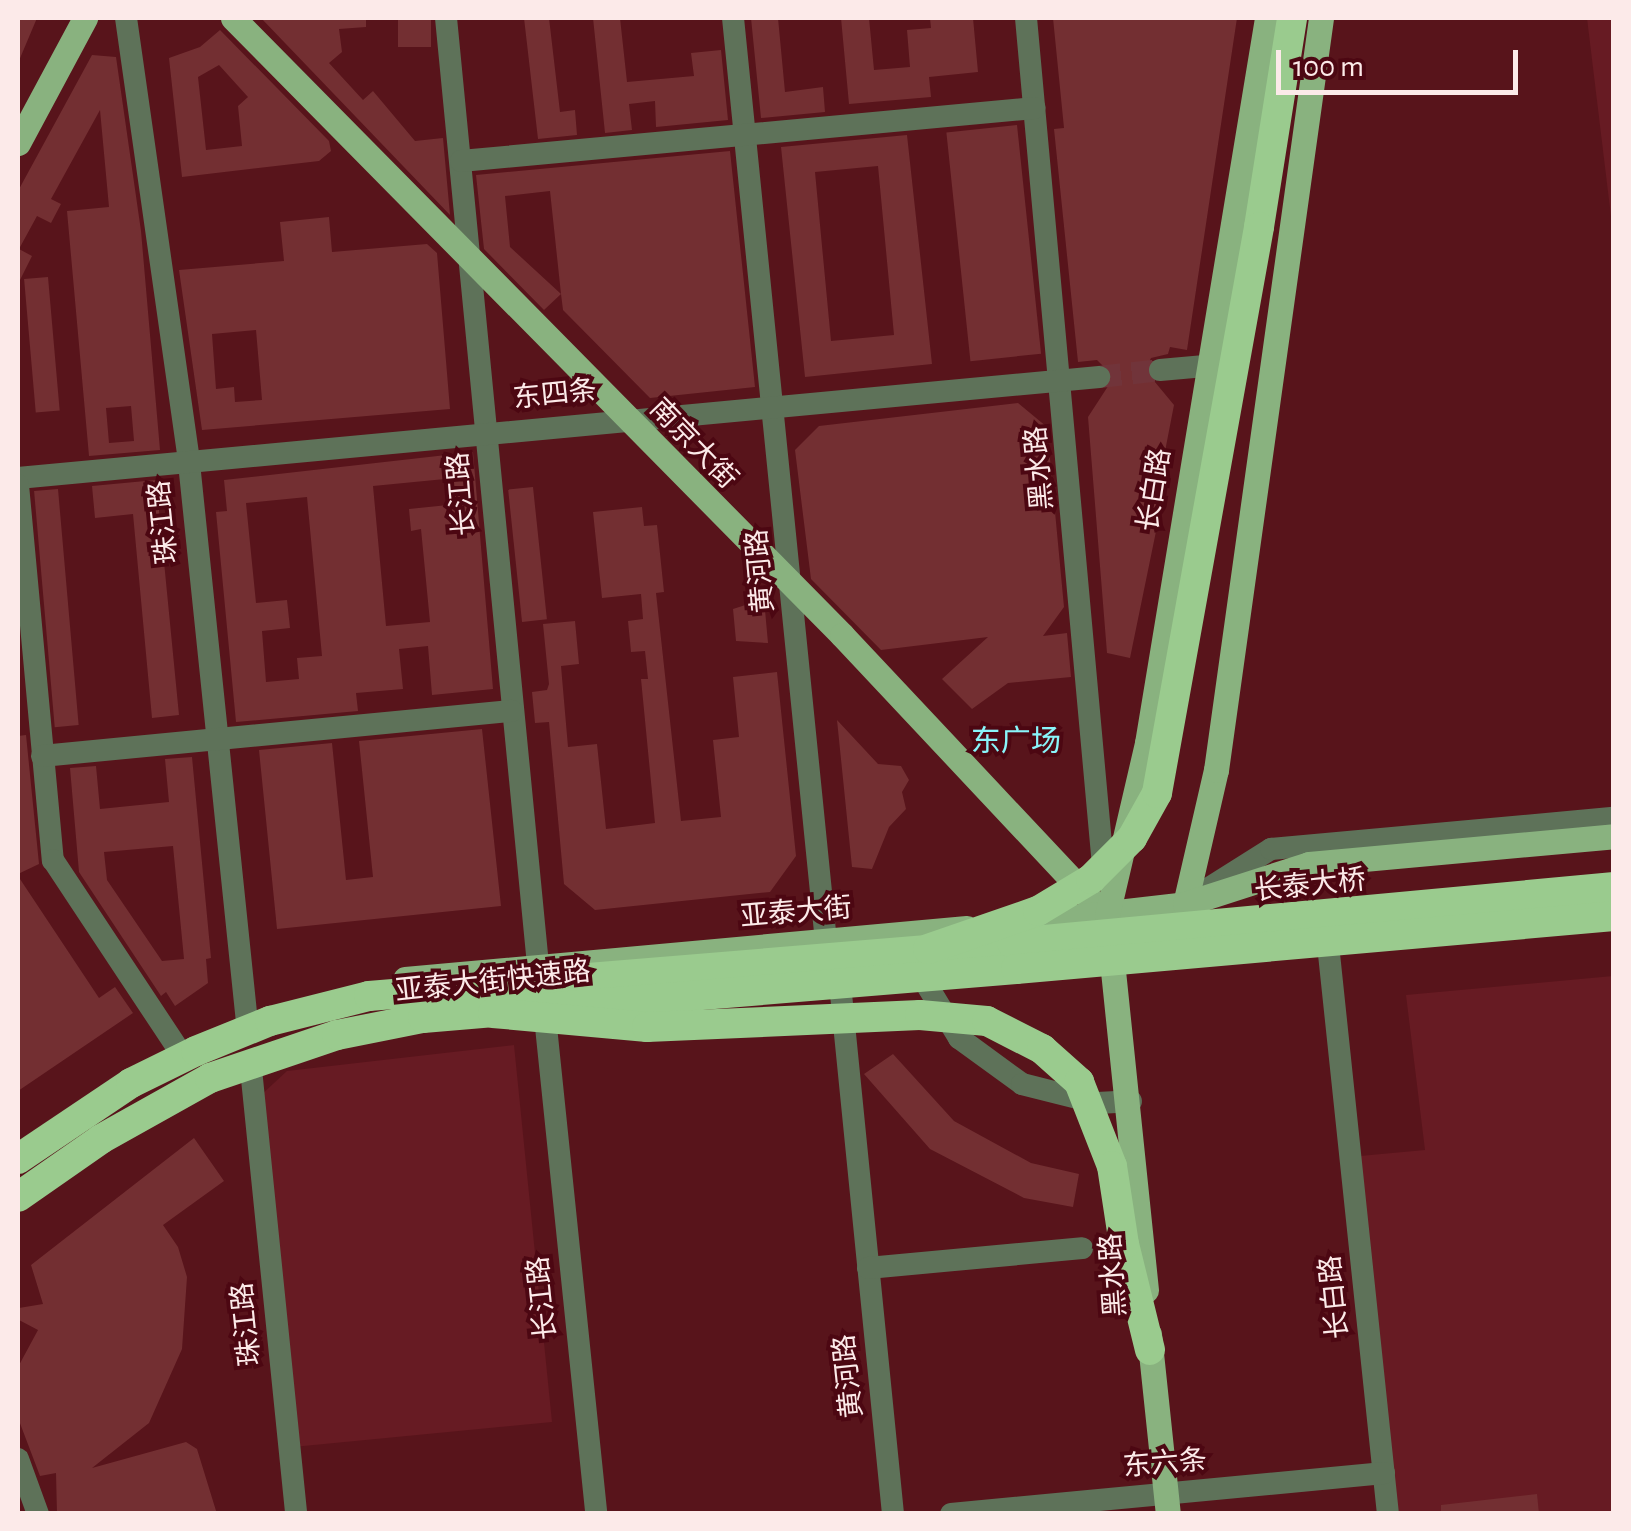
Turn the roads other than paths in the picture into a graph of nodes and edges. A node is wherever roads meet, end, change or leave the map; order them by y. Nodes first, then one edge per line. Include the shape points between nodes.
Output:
1 (68, 18) edge
2 (86, 18) edge
3 (126, 18) edge
4 (233, 18) edge
5 (446, 18) edge
6 (732, 18) edge
7 (1026, 18) edge
8 (1267, 18) edge
9 (1292, 18) edge
10 (1321, 18) edge
11 (18, 108) edge
12 (1036, 108) junction
13 (745, 135) junction
14 (18, 143) edge
15 (461, 162) junction
16 (469, 254) junction
17 (1205, 366) junction
18 (1160, 370) tunnel mouth
19 (1099, 378) tunnel mouth
20 (1062, 381) junction
21 (776, 404) junction
22 (627, 418) junction
23 (487, 433) junction
24 (188, 463) junction
25 (18, 481) edge
26 (793, 592) junction
27 (512, 711) junction
28 (217, 741) junction
29 (42, 756) junction
30 (1614, 818) edge
31 (1614, 836) edge
32 (1614, 887) edge
33 (1184, 904) junction
34 (1614, 904) edge
35 (1107, 915) junction
36 (1614, 916) edge
37 (1614, 926) edge
38 (826, 941) junction
39 (928, 950) junction
40 (1329, 954) junction
41 (1014, 956) junction
42 (538, 965) junction
43 (1115, 972) junction
44 (928, 987) junction
45 (841, 994) junction
46 (493, 1013) junction
47 (545, 1017) junction
48 (247, 1022) junction
49 (178, 1049) junction
50 (251, 1069) junction
51 (1131, 1101) junction
52 (18, 1152) edge
53 (18, 1160) edge
54 (18, 1197) edge
55 (18, 1206) edge
56 (1082, 1248) dead end
57 (868, 1268) junction
58 (1150, 1350) junction
59 (18, 1459) edge
60 (1384, 1472) junction
61 (1167, 1504) edge
62 (38, 1514) edge
63 (296, 1514) edge
64 (596, 1514) edge
65 (893, 1514) edge
66 (951, 1514) edge
67 (1388, 1514) edge

1 - 11 main road
2 - 14 main road
3 - 24 street, 珠江路
4 - 16 main road, 南京大街
5 - 15 street, 长江路
6 - 13 street, 黄河路
7 - 12 street, 黑水路
8 - 17 main road, 长白路
9 - 39 highway, bridge via 1157,794 1132,838 1091,879 1038,911
10 - 33 main road via 1216,770
12 - 13 street
12 - 20 street, 黑水路
13 - 15 street
13 - 21 street, 黄河路
15 - 16 street, 长江路
16 - 22 main road, 南京大街
16 - 23 street, 长江路
17 - 18 street
17 - 35 main road, 长白路 via 1147,743
19 - 20 street, 东四条
20 - 21 street, 东四条
20 - 35 street, 黑水路
21 - 22 street, 东四条
21 - 26 street, 黄河路
22 - 23 street, 东四条
22 - 26 main road, 南京大街
23 - 24 street, 东四条
23 - 27 street, 长江路
24 - 25 street, 东四条
24 - 28 street, 珠江路
25 - 29 street
26 - 35 main road, 南京大街 via 842,635
26 - 38 street, 黄河路
27 - 28 street
27 - 42 street, 长江路
28 - 29 street
28 - 48 street, 珠江路
29 - 49 street via 53,860
30 - 33 street via 1271,849
31 - 33 main road, 亚泰大街 via 1309,864
32 - 41 highway, 长泰大桥, bridge
33 - 35 main road, 亚泰大街
34 - 43 main road via 1460,919
35 - 38 main road, 亚泰大街
35 - 43 main road, 长白路
36 - 41 highway, bridge
37 - 40 street
38 - 42 main road, 亚泰大街
39 - 41 highway, 亚泰大街快速路, bridge
39 - 53 highway, 亚泰大街快速路 via 420,989 322,1007 237,1034 147,1075
40 - 43 street
40 - 60 street, 长白路
41 - 46 highway, 亚泰大街快速路, bridge
42 - 48 main road, 亚泰大街 via 376,982
43 - 44 main road
43 - 51 main road, 黑水路
44 - 45 main road
44 - 51 street via 959,1038 1022,1084 1071,1099
45 - 47 main road
45 - 57 street, 黄河路
46 - 54 highway, 亚泰大街快速路 via 336,1034 210,1078 100,1139
46 - 58 highway, bridge via 647,1027 920,1015 1000,1026 1042,1049 1079,1082 1112,1166
47 - 50 main road via 374,1034
47 - 64 street, 长江路
48 - 49 main road, 亚泰大街
49 - 52 main road, 亚泰大街
50 - 55 main road via 120,1132
50 - 63 street, 珠江路
51 - 58 main road, 黑水路
56 - 57 street
57 - 65 street, 黄河路
58 - 61 main road, 黑水路
59 - 62 street
60 - 61 street, 东六条
60 - 67 street, 长白路
61 - 66 street, 东六条

